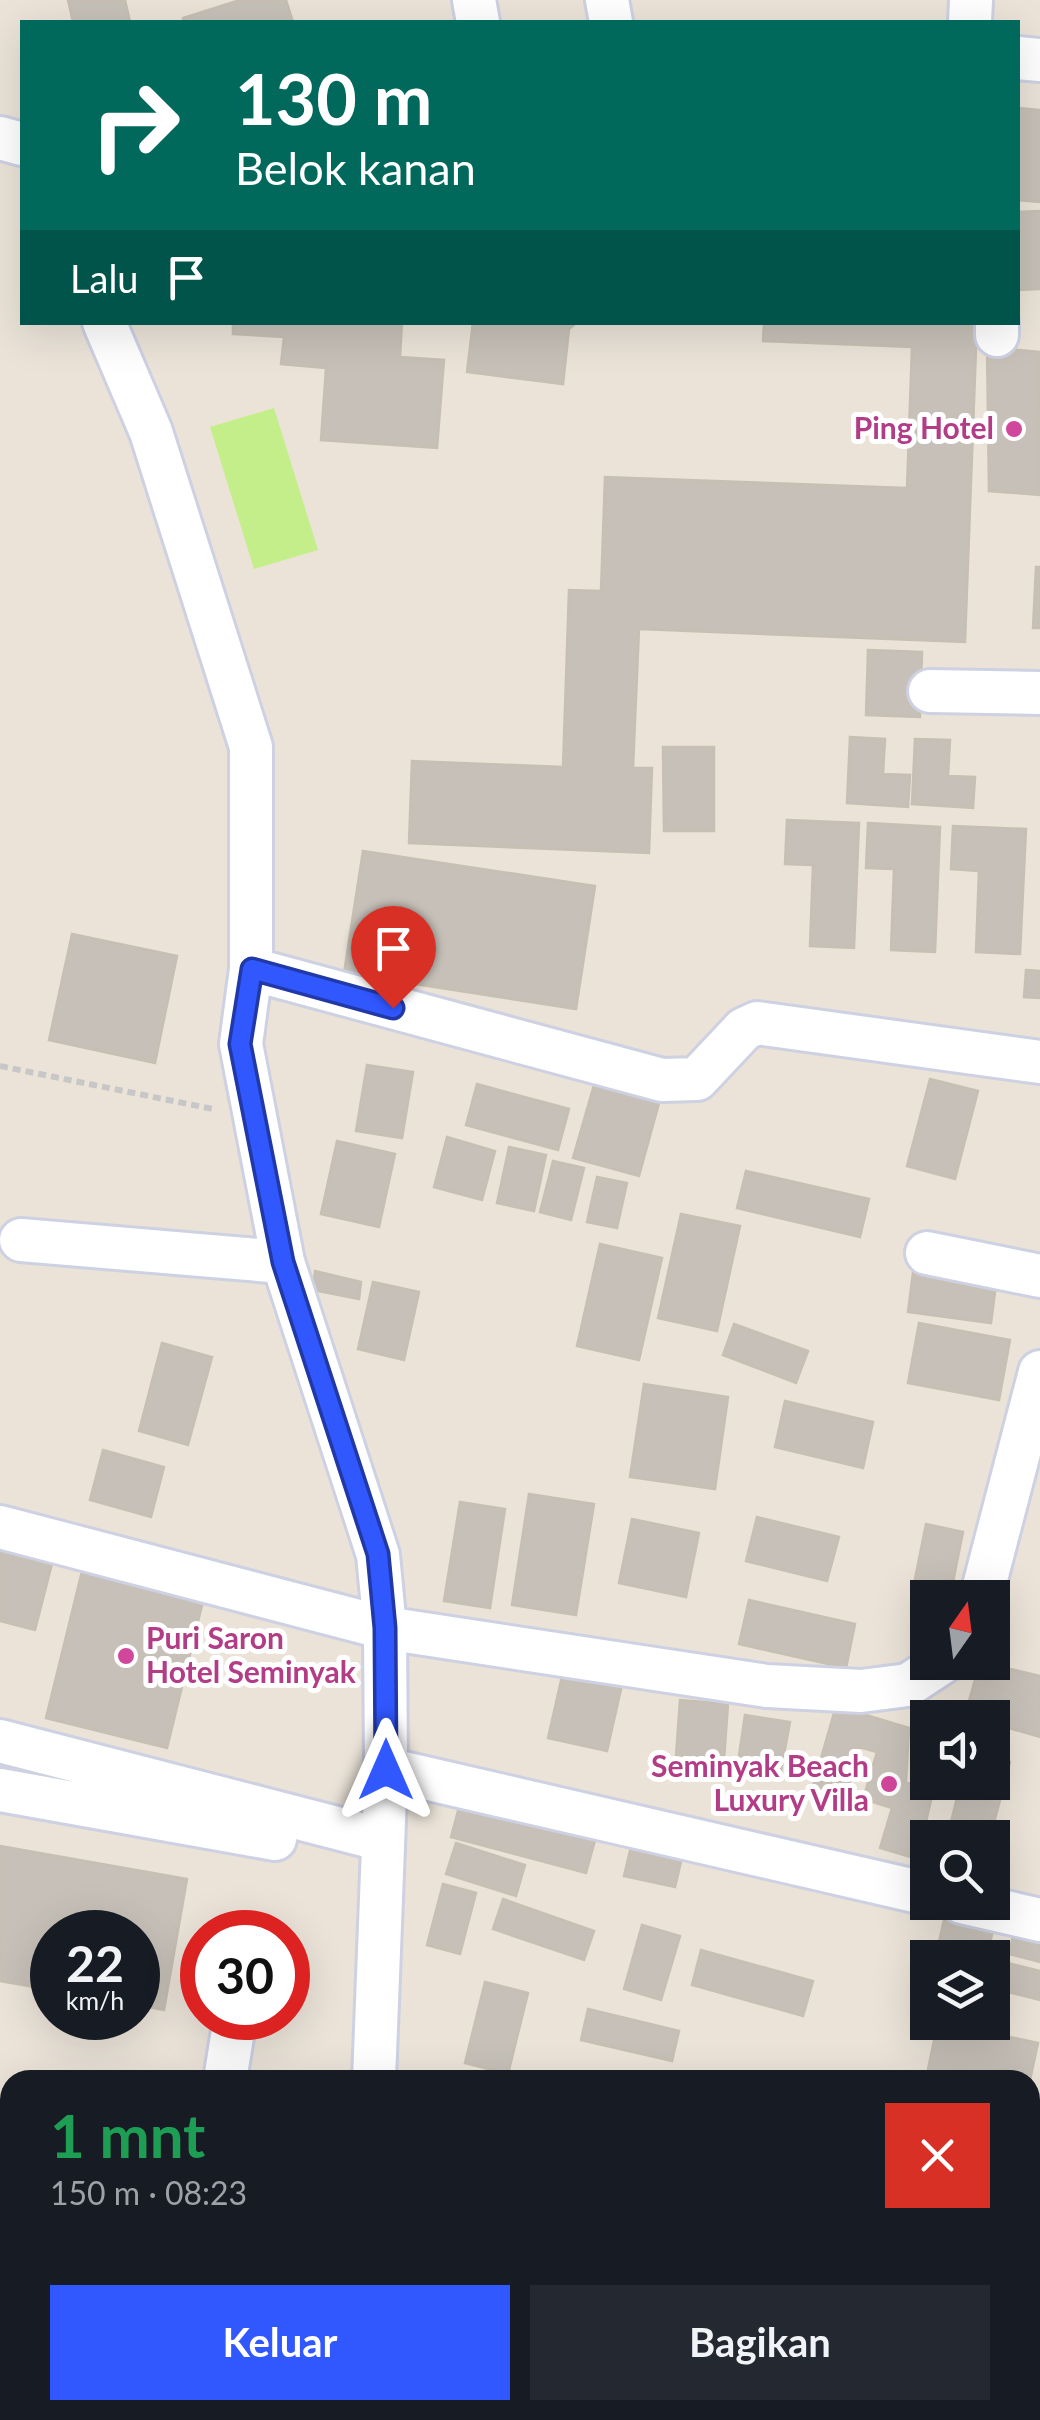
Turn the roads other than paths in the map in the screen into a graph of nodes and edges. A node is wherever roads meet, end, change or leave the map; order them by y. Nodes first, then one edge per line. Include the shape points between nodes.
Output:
1 (105, 325) edge
2 (930, 691) dead end
3 (1040, 693) edge
4 (252, 969) junction
5 (1040, 1062) edge
6 (20, 1240) dead end
7 (927, 1253) dead end
8 (283, 1262) junction
9 (1040, 1276) edge
10 (1040, 1372) edge
11 (0, 1528) edge
12 (986, 1580) edge
13 (385, 1628) junction
14 (915, 1680) edge
15 (0, 1741) edge
16 (386, 1770) junction
17 (0, 1790) edge
18 (382, 1855) junction
19 (910, 1890) edge
20 (1010, 1913) edge
21 (1040, 1920) edge
22 (231, 2040) edge
23 (227, 2070) edge
24 (374, 2070) edge

1 - 4 street via 150,432 251,747
2 - 3 street
4 - 5 street via 662,1080 698,1079 744,1029 767,1023
4 - 8 street via 240,1044
6 - 8 street
7 - 9 street
8 - 13 street via 378,1554
10 - 12 street
11 - 13 street
13 - 14 street via 786,1687 861,1691
13 - 16 street
15 - 18 street
16 - 18 street
16 - 19 street
17 - 18 street
18 - 24 street
20 - 21 street
22 - 23 street

